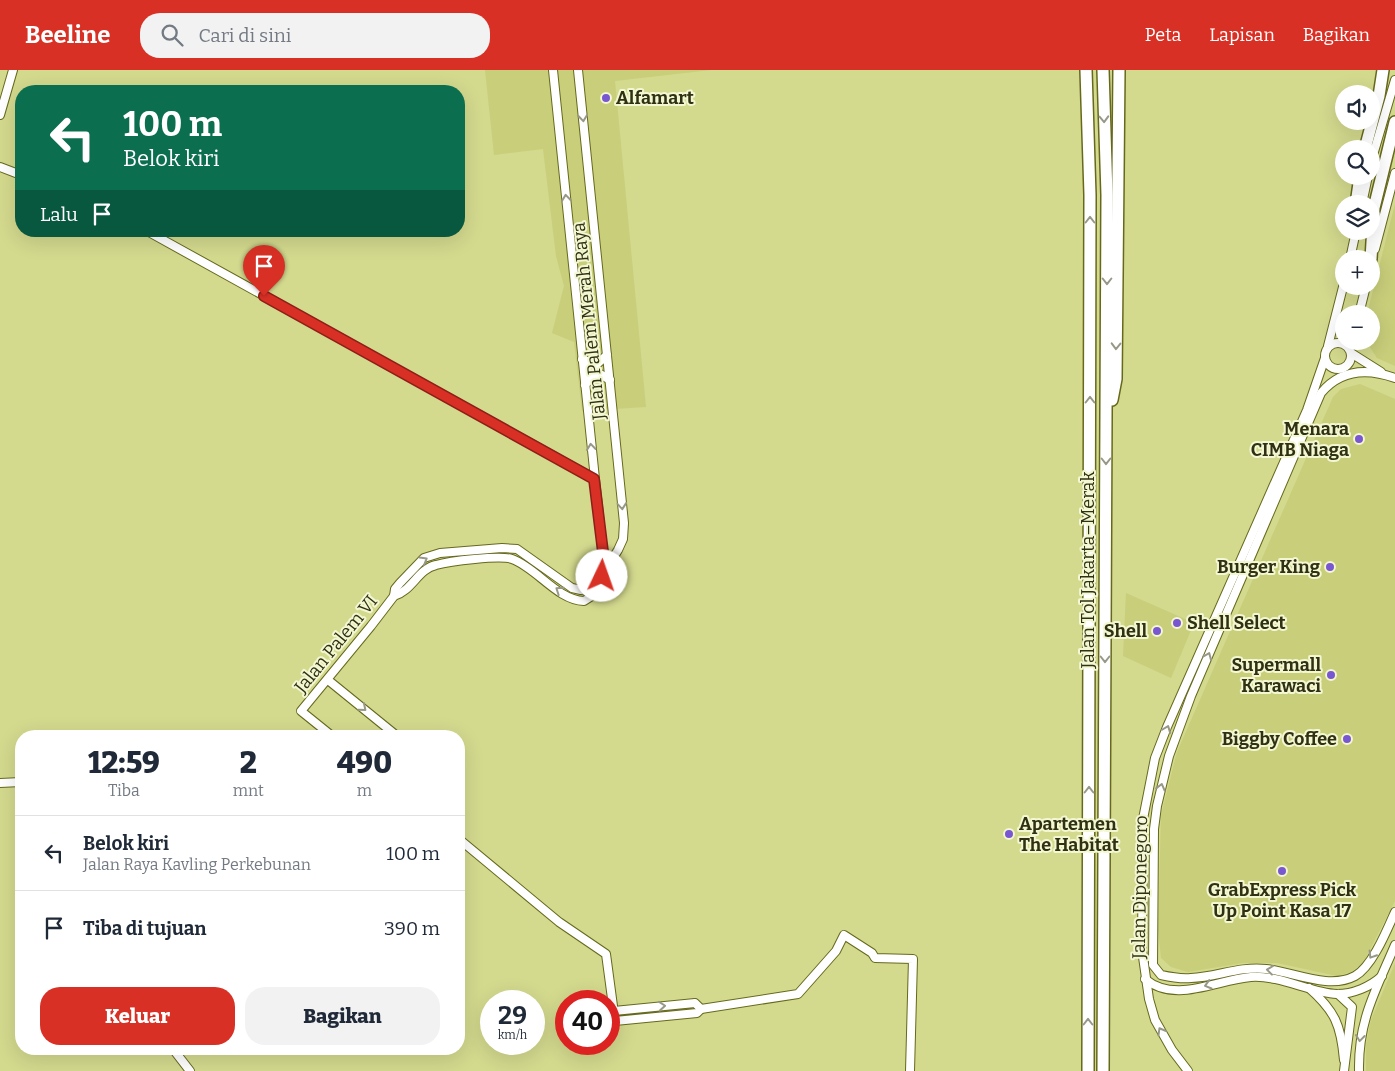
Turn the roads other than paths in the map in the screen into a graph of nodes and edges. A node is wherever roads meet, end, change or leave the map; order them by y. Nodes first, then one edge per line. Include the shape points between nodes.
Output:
1 (13, 70) edge
2 (553, 70) edge
3 (578, 70) edge
4 (1086, 70) edge
5 (1102, 70) edge
6 (1120, 70) edge
7 (1382, 70) edge
8 (1395, 80) edge
9 (0, 115) edge
10 (1395, 122) edge
11 (1367, 140) edge
12 (1377, 140) edge
13 (0, 167) edge
14 (15, 173) edge
15 (1395, 173) edge
16 (159, 237) edge
17 (1372, 250) edge
18 (1375, 250) edge
19 (1341, 295) edge
20 (1335, 344) edge
21 (1328, 346) junction
22 (1351, 350) edge
23 (1353, 350) edge
24 (607, 356) junction
25 (1325, 358) junction
26 (582, 359) junction
27 (1382, 373) junction
28 (1395, 378) edge
29 (610, 380) junction
30 (1317, 384) junction
31 (585, 385) junction
32 (1317, 402) junction
33 (1106, 438) junction
34 (594, 479) junction
35 (1258, 521) junction
36 (1254, 550) junction
37 (608, 566) junction
38 (394, 596) joint
39 (328, 680) junction
40 (1191, 696) junction
41 (1175, 708) junction
42 (325, 730) edge
43 (390, 730) edge
44 (15, 782) edge
45 (0, 783) edge
46 (465, 844) edge
47 (1395, 912) edge
48 (1395, 945) edge
49 (1382, 976) junction
50 (1145, 979) junction
51 (1307, 986) junction
52 (611, 990) edge
53 (1338, 994) junction
54 (1352, 1007) junction
55 (701, 1008) junction
56 (620, 1009) edge
57 (1366, 1011) junction
58 (620, 1021) edge
59 (178, 1055) edge
60 (1344, 1060) junction
61 (190, 1071) edge
62 (910, 1071) edge
63 (1088, 1071) edge
64 (1103, 1071) edge
65 (1188, 1071) edge
66 (1344, 1071) edge
67 (1359, 1071) edge

1 - 9 street
26 -> 2 street, Jalan Palem Merah Raya
3 -> 24 street, Jalan Palem Merah Raya
63 -> 4 highway, Jalan Tol Jakarta–Merak via 1090,196
5 -> 33 highway, Jalan Tol Jakarta–Merak via 1107,195
6 -> 33 highway via 1116,379
7 - 11 highway
8 - 12 street
10 - 17 highway via 1374,208
13 - 14 street
15 - 18 street
16 - 34 street
19 - 21 street
20 - 21 street
21 - 25 street
22 - 25 street via 1348,365 1340,369 1332,368
23 - 27 street
24 - 26 street via 596,365
24 - 29 street, Jalan Palem Merah Raya
25 - 30 street, Jalan Diponegoro
26 - 31 street, Jalan Palem Merah Raya
27 - 28 street
27 - 32 street, Jalan Diponegoro via 1353,372 1339,377 1329,383
29 - 31 street via 594,374
29 -> 37 street, Jalan Palem Merah Raya via 624,523 623,539
30 - 32 street
30 - 35 street, Jalan Diponegoro
34 -> 31 street, Jalan Palem Merah Raya
32 - 36 street, Jalan Diponegoro
33 -> 64 highway, Jalan Tol Jakarta–Merak
34 - 37 street, Jalan Palem Merah Raya via 603,552
35 - 36 street
35 - 41 street, Jalan Diponegoro
40 -> 36 street, Jalan Diponegoro
37 - 38 street, Jalan Palem Merah Raya via 597,586 577,590 521,551 502,548 440,553 424,558 395,589
38 - 39 street, Jalan Palem VI
39 - 42 street, Jalan Palem VI via 301,711
39 -> 43 street
40 - 41 street
47 -> 40 street, Jalan Diponegoro via 1363,971 1343,981 1318,980 1264,969 1226,971 1190,978 1160,975 1153,965 1156,806 1169,756
50 -> 41 street, Jalan Diponegoro via 1142,950 1144,819 1155,758
44 - 45 street
46 - 52 street via 559,922 606,954
48 - 49 street
49 - 53 street, Jalan Diponegoro via 1358,990
49 - 57 street
51 -> 50 street, Jalan Diponegoro via 1253,977 1176,991 1160,990
65 -> 50 street via 1155,1020
51 - 53 street, Jalan Diponegoro
51 - 60 street via 1335,1017 1341,1033
53 - 54 street
54 - 57 street
54 - 60 street
56 -> 55 street via 695,1003
55 - 58 street via 696,1013
55 - 62 street via 798,994 836,951 844,934 875,958 913,959
57 -> 67 street via 1360,1031
59 - 61 street
60 - 66 street

